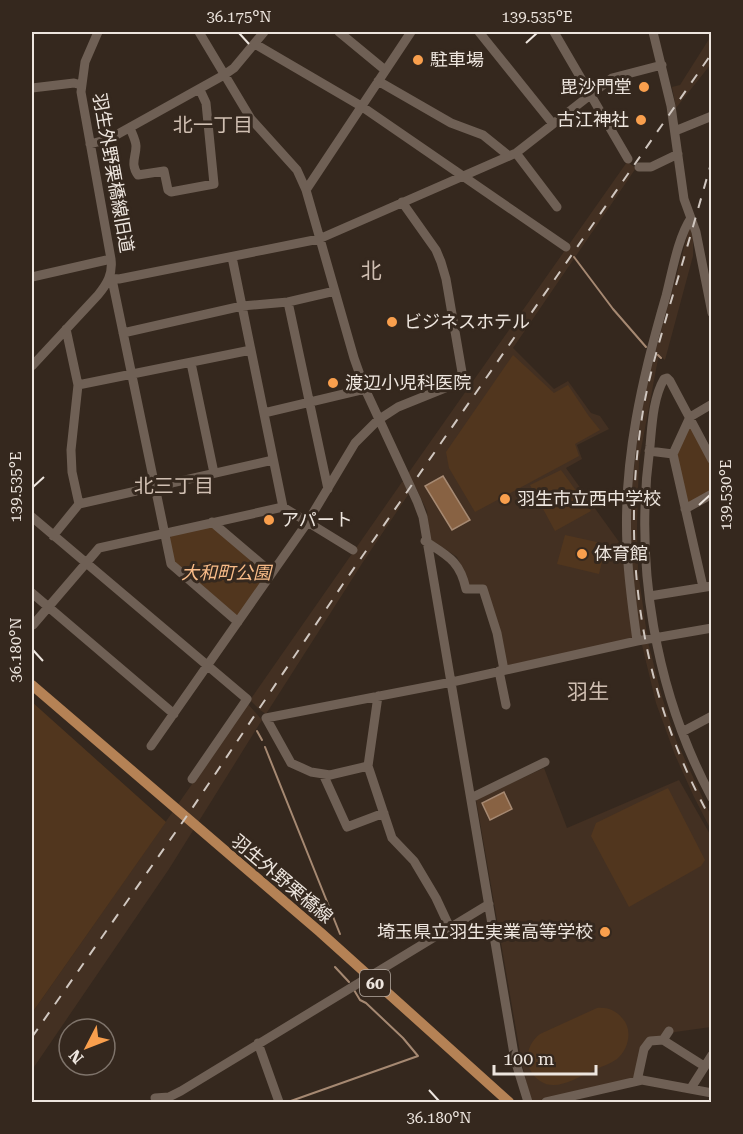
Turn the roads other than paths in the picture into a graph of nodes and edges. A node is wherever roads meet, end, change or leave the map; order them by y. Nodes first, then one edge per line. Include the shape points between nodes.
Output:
1 (98, 32) edge
2 (199, 32) edge
3 (264, 32) edge
4 (339, 32) edge
5 (411, 32) edge
6 (479, 32) edge
7 (554, 32) edge
8 (653, 32) edge
9 (255, 44) junction
10 (662, 65) junction
11 (385, 70) junction
12 (224, 75) junction
13 (378, 81) junction
14 (81, 84) junction
15 (32, 88) edge
16 (200, 90) junction
17 (589, 94) junction
18 (361, 106) junction
19 (711, 116) edge
20 (553, 124) junction
21 (130, 128) junction
22 (675, 131) junction
23 (90, 144) junction
24 (678, 154) junction
25 (513, 155) junction
26 (628, 159) dead end
27 (639, 167) dead end
28 (463, 175) junction
29 (306, 190) junction
30 (402, 202) junction
31 (557, 207) dead end
32 (691, 218) junction
33 (319, 239) junction
34 (566, 247) dead end
35 (232, 257) junction
36 (111, 258) junction
37 (32, 277) edge
38 (109, 278) junction
39 (708, 282) edge
40 (335, 291) junction
41 (288, 302) junction
42 (242, 306) junction
43 (711, 313) edge
44 (66, 329) junction
45 (123, 333) junction
46 (251, 350) junction
47 (191, 363) junction
48 (32, 366) edge
49 (132, 374) junction
50 (78, 385) junction
51 (365, 389) junction
52 (309, 402) junction
53 (711, 404) edge
54 (264, 413) junction
55 (690, 417) junction
56 (378, 420) junction
57 (649, 451) junction
58 (673, 454) junction
59 (273, 460) junction
60 (711, 460) edge
61 (214, 473) junction
62 (155, 486) junction
63 (328, 489) junction
64 (711, 494) edge
65 (79, 504) junction
66 (283, 507) junction
67 (685, 509) junction
68 (32, 517) edge
69 (212, 522) junction
70 (308, 523) junction
71 (164, 534) junction
72 (53, 536) junction
73 (425, 541) junction
74 (353, 550) dead end
75 (85, 562) junction
76 (272, 573) junction
77 (707, 587) edge
78 (32, 593) edge
79 (650, 596) junction
80 (48, 607) junction
81 (238, 622) junction
82 (33, 625) dead end
83 (711, 628) edge
84 (655, 639) junction
85 (638, 641) junction
86 (207, 666) junction
87 (502, 671) junction
88 (452, 682) junction
89 (32, 685) edge
90 (378, 696) junction
91 (506, 705) dead end
92 (174, 714) junction
93 (710, 719) edge
94 (682, 732) junction
95 (151, 746) dead end
96 (545, 762) dead end
97 (368, 766) junction
98 (323, 774) junction
99 (192, 779) dead end
100 (471, 798) junction
101 (711, 798) edge
102 (384, 813) junction
103 (489, 904) junction
104 (450, 928) junction
105 (369, 976) junction
106 (258, 1043) junction
107 (711, 1054) edge
108 (704, 1066) junction
109 (637, 1081) junction
110 (691, 1089) junction
111 (711, 1093) edge
112 (155, 1098) edge
113 (279, 1102) edge
114 (509, 1102) edge
115 (528, 1102) edge
116 (546, 1102) edge

1 - 14 street, 羽生外野栗橋線旧道 via 88,52
2 - 12 street
3 - 9 street
4 - 11 street
5 - 11 street
6 - 20 street
7 - 17 street
8 - 10 street
9 - 12 street
9 - 18 street
10 - 17 street via 612,78
10 - 22 street
11 - 13 street
12 - 16 street
12 - 29 street via 251,119 297,170
13 - 18 street
13 - 25 street via 451,123 483,135
14 - 15 street
14 - 23 street, 羽生外野栗橋線旧道
16 - 21 street
16 - 21 street via 206,103 214,184 170,192 164,171 138,175
17 - 20 street
17 - 26 street
18 - 28 street
18 - 29 street
19 - 22 street
20 - 25 street
21 - 23 street
22 - 24 street
23 - 36 street, 羽生外野栗橋線旧道
24 - 27 street via 651,167
24 - 32 street via 684,199
25 - 28 street
25 - 31 street
28 - 30 street
28 - 34 street
29 - 33 street
30 - 33 street
30 - 56 street via 441,262 463,378
32 - 39 street
32 - 85 street via 648,355 631,448 627,546
33 - 35 street
33 - 40 street
35 - 38 street
35 - 42 street
36 - 37 street
36 - 38 street, 羽生外野栗橋線旧道
38 - 44 street, 羽生外野栗橋線旧道
38 - 45 street
39 - 43 street
40 - 41 street
40 - 51 street
41 - 42 street
41 - 52 street
42 - 45 street
42 - 46 street
44 - 48 street, 羽生外野栗橋線旧道
44 - 50 street
45 - 49 street
46 - 47 street
46 - 54 street
47 - 49 street
47 - 61 street
49 - 50 street
49 - 62 street
50 - 65 street via 71,450
51 - 52 street
51 - 56 street
52 - 54 street
52 - 63 street
53 - 55 street
54 - 59 street
55 - 57 street via 670,381 664,379
55 - 58 street
55 - 60 street
56 - 63 street via 355,443
56 - 73 street via 417,501
57 - 58 street
57 - 79 street via 646,561
58 - 67 street
59 - 61 street
59 - 66 street
61 - 62 street
62 - 65 street
62 - 71 street
63 - 70 street
64 - 67 street
65 - 72 street
66 - 69 street
66 - 70 street
67 - 77 street
68 - 72 street
69 - 71 street
69 - 76 street
70 - 74 street
70 - 76 street
71 - 75 street via 99,548
71 - 81 street via 173,566
72 - 75 street
73 - 87 street via 456,562 466,589 483,589 497,633
73 - 88 street
75 - 80 street
75 - 86 street
76 - 81 street
77 - 79 street
78 - 80 street
79 - 84 street
80 - 82 street
80 - 92 street
81 - 86 street
83 - 84 street
84 - 85 street
84 - 94 street
85 - 87 street
86 - 92 street
86 - 99 street via 247,699
87 - 88 street
87 - 91 street
88 - 90 street
88 - 100 street
89 - 105 main road, 羽生外野栗橋線 / 60
90 - 97 street
90 - 98 street via 266,718 291,763
92 - 95 street
93 - 94 street
94 - 101 street
96 - 100 street
97 - 98 street
97 - 102 street
98 - 102 street via 347,827
100 - 103 street
102 - 104 street via 392,838 414,861
103 - 104 street
103 - 115 street via 515,1060
104 - 105 street
105 - 106 street
105 - 114 main road, 羽生外野栗橋線 / 60
106 - 112 street via 181,1091
106 - 113 street
107 - 108 street
108 - 109 street via 666,1036 650,1041 644,1049
108 - 110 street
109 - 110 street
109 - 116 street
110 - 111 street

